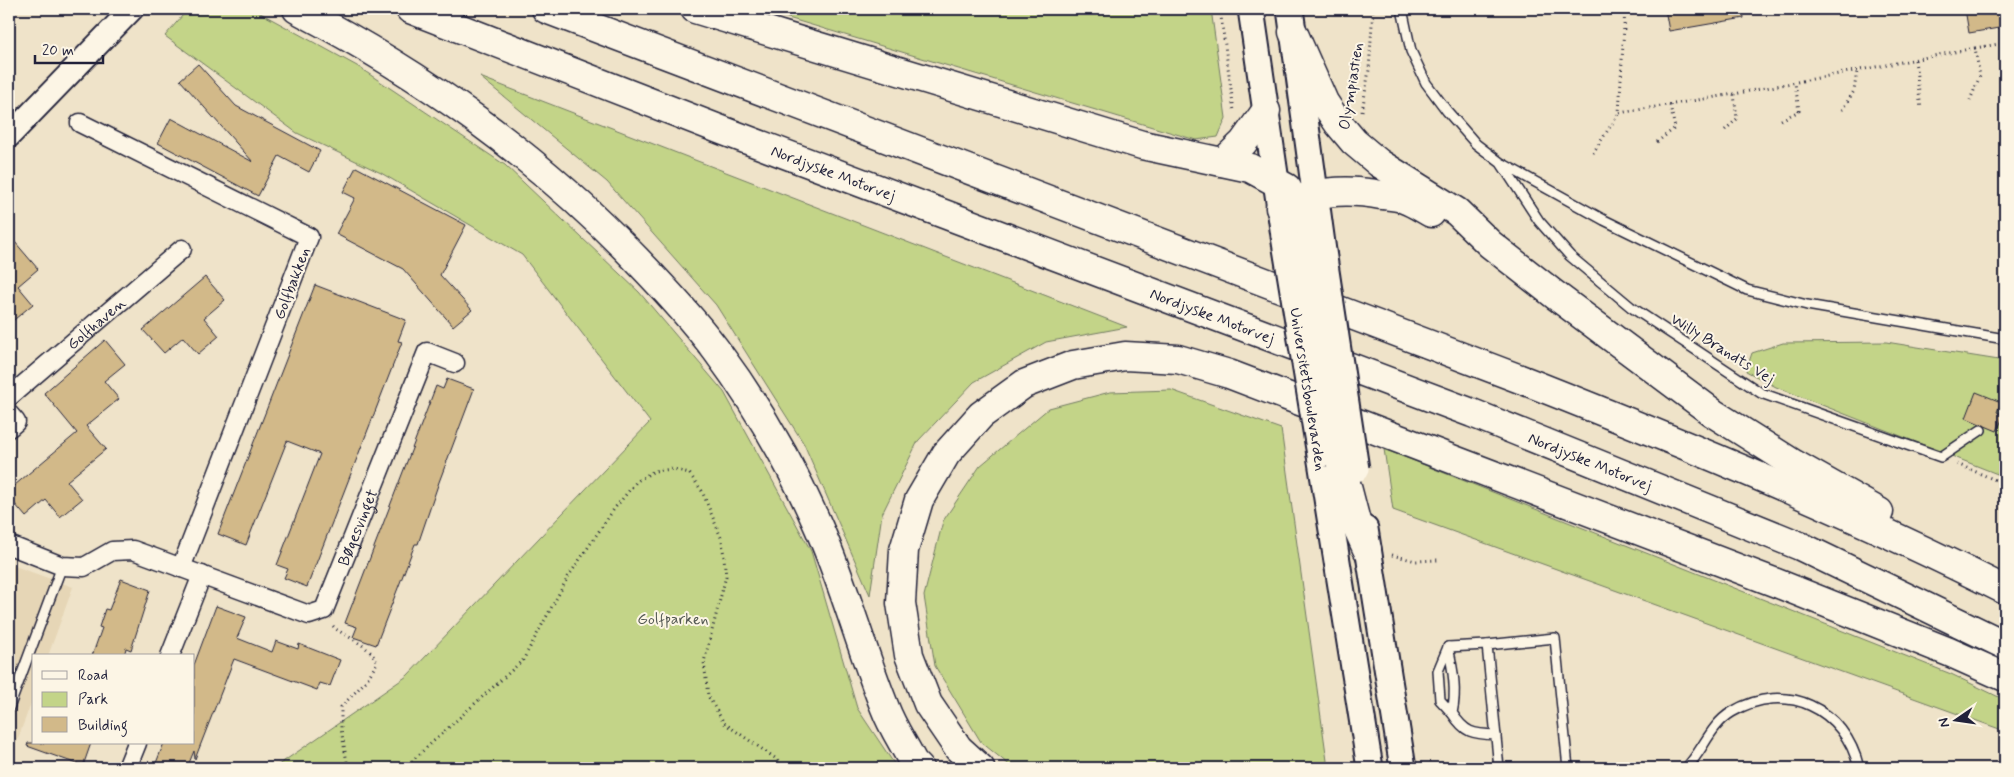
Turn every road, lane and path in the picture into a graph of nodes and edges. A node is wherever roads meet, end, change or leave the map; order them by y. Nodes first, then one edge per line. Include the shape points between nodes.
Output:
1 (132, 9) edge
2 (297, 9) edge
3 (410, 9) edge
4 (546, 9) edge
5 (695, 9) edge
6 (1220, 9) edge
7 (1251, 9) edge
8 (1373, 9) edge
9 (1402, 9) edge
10 (1624, 9) edge
11 (1292, 21) edge
12 (2005, 43) edge
13 (1975, 48) junction
14 (1914, 60) junction
15 (1857, 72) junction
16 (1795, 83) junction
17 (1734, 94) junction
18 (1970, 100) dead end
19 (1670, 105) junction
20 (1234, 108) dead end
21 (1921, 109) dead end
22 (1842, 110) dead end
23 (1266, 111) junction
24 (1619, 113) junction
25 (1781, 120) dead end
26 (80, 123) dead end
27 (1725, 130) dead end
28 (9, 136) edge
29 (1354, 142) junction
30 (1656, 142) dead end
31 (1593, 153) dead end
32 (1224, 162) junction
33 (1501, 163) junction
34 (1276, 181) junction
35 (1296, 201) junction
36 (1490, 244) junction
37 (182, 250) dead end
38 (2005, 339) edge
39 (455, 363) dead end
40 (9, 397) edge
41 (9, 414) edge
42 (9, 428) edge
43 (1981, 430) dead end
44 (1941, 457) junction
45 (1339, 463) junction
46 (2005, 484) edge
47 (9, 546) edge
48 (1367, 548) junction
49 (1439, 560) dead end
50 (62, 566) junction
51 (181, 568) junction
52 (202, 575) junction
53 (2005, 586) edge
54 (2005, 590) edge
55 (324, 610) junction
56 (1487, 645) junction
57 (2005, 645) edge
58 (1448, 647) junction
59 (171, 654) edge
60 (2005, 677) edge
61 (9, 708) edge
62 (1452, 713) junction
63 (1496, 735) junction
64 (137, 744) edge
65 (127, 768) edge
66 (348, 768) edge
67 (404, 768) edge
68 (446, 768) edge
69 (455, 768) edge
70 (780, 768) edge
71 (919, 768) edge
72 (980, 768) edge
73 (1370, 768) edge
74 (1403, 768) edge
75 (1499, 768) edge
76 (1568, 768) edge
77 (1686, 768) edge
78 (1859, 768) edge

1 - 28 street
2 - 71 highway via 350,36 443,94 526,156 594,216 665,289 715,348 755,406 820,529 885,711
3 - 57 highway, Nordjyske Motorvej via 1472,414 1800,546
4 - 54 highway via 1528,382 1828,506
5 - 32 highway via 1142,146
6 - 20 path
7 - 23 main road
8 - 29 path, Olympiastien via 1369,70
9 - 33 lane, Willy Brandts Vej via 1411,51 1426,83 1476,144
10 - 24 path
11 - 29 highway via 1324,102
11 - 35 main road
12 - 13 path
13 - 14 path
13 - 18 path via 1980,76
14 - 15 path
14 - 21 path
15 - 16 path
15 - 22 path via 1854,91
16 - 17 path
16 - 25 path via 1799,111
17 - 19 path
17 - 27 path via 1737,119
19 - 24 path
19 - 30 path via 1674,128
23 - 32 highway via 1243,143
23 - 34 main road
24 - 31 path
26 - 51 street, Golfbakken via 309,236
29 - 36 highway via 1379,163 1457,212
32 - 34 highway via 1250,168
33 - 38 lane, Willy Brandts Vej via 1604,220 1747,290 1807,305
33 - 44 lane, Willy Brandts Vej via 1539,221 1570,256 1631,307 1761,393
34 - 35 highway via 1287,188
35 - 36 highway via 1340,190 1403,198
35 - 45 highway, bridge
36 - 53 highway via 1713,413 1794,464
37 - 40 street, Golfhaven
39 - 55 street, Bøgesvinget via 427,352
41 - 42 street via 16,422
43 - 44 lane
44 - 46 path
45 - 48 highway via 1358,530
45 - 73 main road, Universitetsboulevarden
47 - 50 street
48 - 49 path via 1416,561
48 - 74 main road
50 - 51 street via 84,567 112,551 133,550
50 - 61 lane
51 - 52 street
52 - 55 street via 309,615
52 - 59 street
55 - 66 path via 336,629 370,651 377,663 366,681 341,707 341,729
56 - 58 lane
56 - 63 lane
56 - 76 lane via 1555,638
58 - 62 lane via 1455,698
58 - 62 lane via 1438,671 1440,700
60 - 72 highway via 1778,584 1229,374 1178,359 1125,356 1073,365 1024,384 981,415 946,454 920,500 904,550 901,603 909,655 928,704 958,748
62 - 63 lane via 1461,726 1474,734
63 - 75 lane
64 - 65 street
67 - 70 path via 523,660 568,577 637,481 654,471 674,469 689,473 702,491 722,540 726,576 704,662 708,696 724,722 778,760
68 - 69 path
77 - 78 lane via 1714,728 1731,713 1770,698 1790,698 1826,714 1851,746

